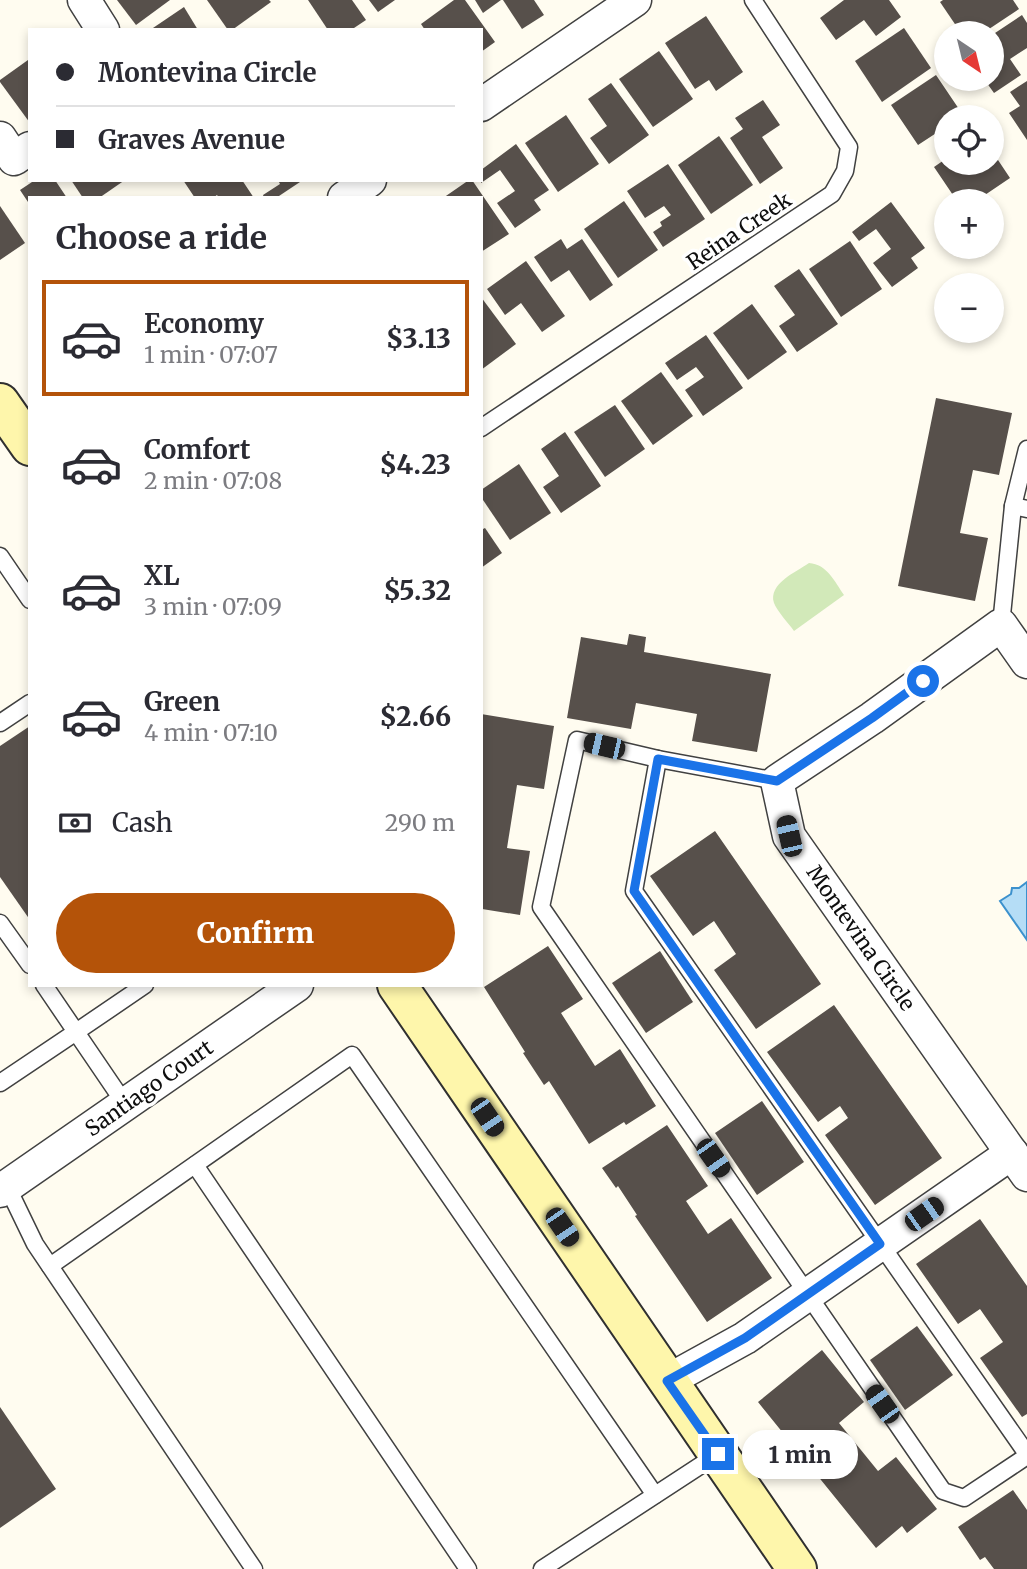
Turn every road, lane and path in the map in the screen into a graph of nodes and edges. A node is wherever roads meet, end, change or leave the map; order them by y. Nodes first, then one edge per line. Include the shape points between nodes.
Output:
1 (84, 0) edge
2 (635, 0) edge
3 (753, 0) edge
4 (102, 28) edge
5 (483, 103) edge
6 (0, 138) edge
7 (28, 149) edge
8 (367, 182) edge
9 (347, 196) edge
10 (483, 427) edge
11 (1027, 449) edge
12 (1020, 507) edge
13 (0, 556) edge
14 (28, 597) edge
15 (1001, 625) junction
16 (1027, 662) edge
17 (28, 704) edge
18 (0, 723) edge
19 (658, 759) junction
20 (777, 781) junction
21 (0, 923) edge
22 (28, 962) edge
23 (45, 987) edge
24 (142, 987) edge
25 (294, 987) edge
26 (398, 987) edge
27 (76, 1032) junction
28 (0, 1083) edge
29 (125, 1104) junction
30 (1019, 1164) edge
31 (195, 1165) junction
32 (3, 1184) edge
33 (880, 1244) junction
34 (50, 1266) junction
35 (807, 1295) junction
36 (667, 1381) junction
37 (718, 1454) junction
38 (1027, 1455) edge
39 (655, 1495) junction
40 (254, 1569) edge
41 (468, 1569) edge
42 (542, 1569) edge
43 (797, 1569) edge

1 - 4 street
2 - 5 street
3 - 10 lane, Reina Creek via 849,147 845,171 832,194
6 - 7 street via 14,159
8 - 9 street
11 - 12 lane
12 - 15 lane
13 - 14 lane
15 - 16 street
15 - 20 street
17 - 18 lane
19 - 20 lane
19 - 33 lane via 634,891
19 - 35 lane via 577,740 541,907
20 - 30 street, Montevina Circle via 789,836
21 - 22 lane
23 - 27 lane
24 - 27 lane
25 - 29 street, Santiago Court
26 - 36 street
27 - 28 lane
27 - 29 lane
29 - 32 street, Santiago Court
30 - 33 street
31 - 34 lane
31 - 39 lane via 352,1055
31 - 41 lane
32 - 34 lane
33 - 35 street
33 - 38 lane
34 - 40 lane
35 - 36 street via 745,1338
35 - 38 lane via 943,1491 964,1498
36 - 37 street
37 - 39 lane
37 - 43 street
39 - 42 lane

